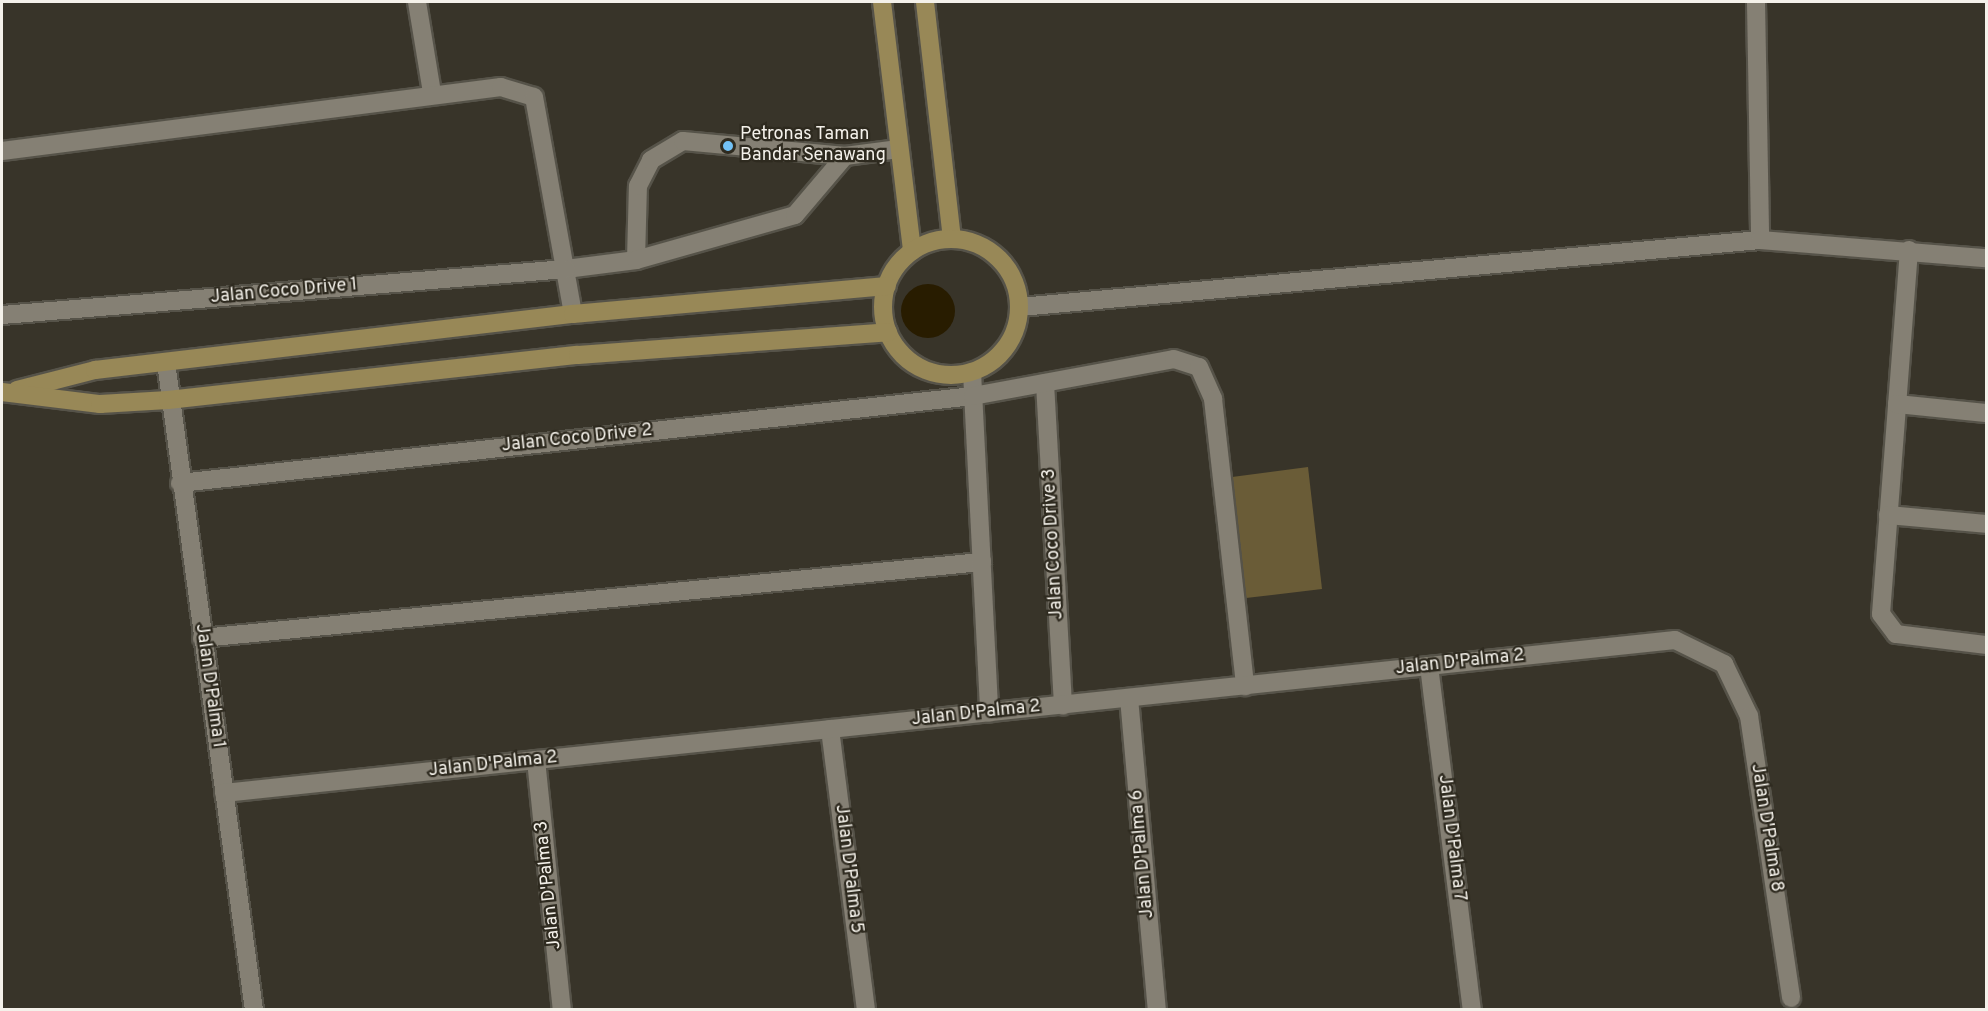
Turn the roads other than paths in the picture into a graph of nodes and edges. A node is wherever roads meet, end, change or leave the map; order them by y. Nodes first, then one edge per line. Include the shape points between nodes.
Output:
1 (417, 2) edge
2 (882, 2) edge
3 (925, 2) edge
4 (1756, 2) edge
5 (432, 93) junction
6 (899, 149) junction
7 (2, 151) edge
8 (845, 156) junction
9 (952, 238) junction
10 (1760, 240) junction
11 (1909, 250) junction
12 (912, 251) junction
13 (1986, 258) edge
14 (636, 260) junction
15 (566, 269) junction
16 (886, 286) junction
17 (1020, 307) junction
18 (573, 314) junction
19 (2, 315) edge
20 (888, 332) junction
21 (166, 362) junction
22 (972, 372) junction
23 (1045, 383) junction
24 (4, 392) edge
25 (974, 396) junction
26 (168, 400) junction
27 (1897, 404) junction
28 (1986, 413) edge
29 (180, 483) junction
30 (1888, 515) junction
31 (1986, 524) edge
32 (982, 562) junction
33 (202, 639) junction
34 (1986, 645) edge
35 (1724, 664) joint
36 (1429, 666) junction
37 (1245, 686) junction
38 (1129, 698) junction
39 (1063, 705) junction
40 (989, 713) junction
41 (830, 729) junction
42 (536, 760) junction
43 (224, 793) junction
44 (1791, 998) dead end
45 (254, 1010) edge
46 (562, 1010) edge
47 (866, 1010) edge
48 (1157, 1010) edge
49 (1472, 1010) edge

1 - 5 street
2 - 6 street
3 - 9 street
4 - 10 street
5 - 7 street
5 - 15 street via 501,87 534,97
6 - 8 street
6 - 12 street
8 - 14 street, Jalan Coco Drive 1 via 795,215
8 - 14 street via 683,141 651,160 638,186
9 - 12 street
9 - 17 street via 992,252 1007,267
10 - 11 street
10 - 17 street
11 - 13 street
11 - 27 street
12 - 16 street
14 - 15 street, Jalan Coco Drive 1
15 - 18 street
15 - 19 street, Jalan Coco Drive 1
16 - 18 street
16 - 20 street via 883,307
17 - 22 street via 1007,347
18 - 21 street
20 - 22 street via 911,363 930,372
20 - 26 street via 578,355
21 - 24 street via 95,370
21 - 26 street, Jalan D'Palma 1
22 - 25 street
23 - 25 street, Jalan Coco Drive 2
23 - 37 street, Jalan Coco Drive 2 via 1174,359 1199,367 1213,399
23 - 39 street, Jalan Coco Drive 3
24 - 26 street via 100,404
25 - 29 street, Jalan Coco Drive 2
25 - 32 street
26 - 29 street, Jalan D'Palma 1
27 - 28 street
27 - 30 street
29 - 33 street, Jalan D'Palma 1
30 - 31 street
30 - 34 street via 1881,614 1886,621 1896,634
32 - 33 street
32 - 40 street
33 - 43 street, Jalan D'Palma 1
35 - 36 street, Jalan D'Palma 2 via 1675,640
35 - 44 street, Jalan D'Palma 8 via 1749,716
36 - 37 street, Jalan D'Palma 2
36 - 49 street, Jalan D'Palma 7
37 - 38 street, Jalan D'Palma 2
38 - 39 street, Jalan D'Palma 2
38 - 48 street, Jalan D'Palma 6
39 - 40 street, Jalan D'Palma 2
40 - 41 street, Jalan D'Palma 2
41 - 42 street, Jalan D'Palma 2
41 - 47 street, Jalan D'Palma 5
42 - 43 street, Jalan D'Palma 2
42 - 46 street, Jalan D'Palma 3
43 - 45 street, Jalan D'Palma 1

